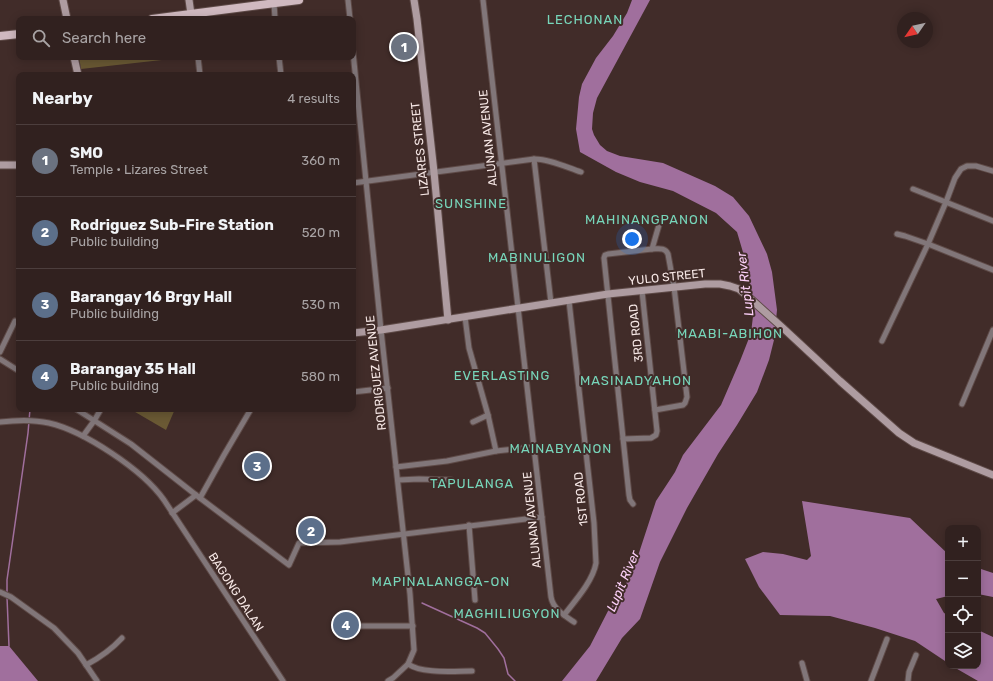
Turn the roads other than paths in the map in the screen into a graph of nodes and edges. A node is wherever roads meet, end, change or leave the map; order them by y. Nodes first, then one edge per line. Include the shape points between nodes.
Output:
1 (63, 0) edge
2 (189, 0) edge
3 (299, 0) edge
4 (348, 0) edge
5 (414, 0) edge
6 (483, 0) edge
7 (274, 3) junction
8 (66, 16) edge
9 (192, 16) edge
10 (275, 16) edge
11 (350, 16) edge
12 (16, 34) edge
13 (0, 36) edge
14 (75, 60) edge
15 (198, 60) edge
16 (279, 60) edge
17 (354, 60) edge
18 (77, 72) edge
19 (200, 72) edge
20 (281, 72) edge
21 (355, 72) edge
22 (356, 82) edge
23 (534, 159) junction
24 (501, 163) junction
25 (0, 165) edge
26 (16, 165) edge
27 (993, 171) edge
28 (434, 172) junction
29 (581, 172) dead end
30 (366, 181) junction
31 (356, 183) edge
32 (913, 189) dead end
33 (946, 202) junction
34 (661, 218) dead end
35 (993, 221) edge
36 (897, 234) dead end
37 (928, 244) junction
38 (652, 249) junction
39 (993, 270) edge
40 (674, 287) junction
41 (642, 290) junction
42 (608, 294) junction
43 (568, 301) junction
44 (551, 303) junction
45 (518, 309) junction
46 (465, 317) junction
47 (448, 320) junction
48 (15, 321) dead end
49 (381, 330) junction
50 (993, 330) edge
51 (356, 333) edge
52 (882, 341) dead end
53 (0, 352) edge
54 (0, 359) edge
55 (16, 369) edge
56 (388, 388) junction
57 (356, 392) edge
58 (962, 404) dead end
59 (655, 410) junction
60 (81, 412) edge
61 (99, 412) edge
62 (250, 412) edge
63 (488, 415) junction
64 (94, 420) junction
65 (0, 422) edge
66 (473, 422) dead end
67 (83, 436) junction
68 (623, 439) junction
69 (534, 447) junction
70 (496, 451) junction
71 (396, 467) junction
72 (993, 475) edge
73 (398, 480) junction
74 (451, 480) dead end
75 (198, 497) junction
76 (633, 504) dead end
77 (172, 513) junction
78 (542, 517) junction
79 (469, 526) junction
80 (404, 534) junction
81 (0, 592) edge
82 (475, 600) dead end
83 (564, 615) junction
84 (574, 622) dead end
85 (354, 626) dead end
86 (413, 626) junction
87 (122, 638) dead end
88 (887, 639) dead end
89 (916, 655) dead end
90 (802, 663) dead end
91 (408, 664) junction
92 (86, 665) junction
93 (472, 671) dead end
94 (97, 681) edge
95 (283, 681) edge
96 (388, 681) edge
97 (806, 681) edge
98 (871, 681) edge
99 (908, 681) edge

1 - 8 street
2 - 9 street
3 - 7 main road
4 - 11 street
5 - 28 street, LIZARES STREET
6 - 24 street, ALUNAN AVENUE
7 - 9 main road
7 - 10 street
12 - 13 main road
14 - 18 street
15 - 19 street
16 - 20 street
17 - 21 street, RODRIGUEZ AVENUE
22 - 30 street, RODRIGUEZ AVENUE
23 - 24 street
23 - 29 street
23 - 44 street
24 - 28 street
24 - 45 street, ALUNAN AVENUE
25 - 26 street
27 - 33 street via 976,166 961,169
28 - 30 street
28 - 47 street, LIZARES STREET
30 - 31 street
30 - 49 street, RODRIGUEZ AVENUE
32 - 33 street
33 - 35 street
33 - 37 street
34 - 38 street
36 - 37 street
37 - 39 street
37 - 52 street
38 - 40 street via 667,251
38 - 42 street via 605,255
40 - 41 street, YULO STREET
40 - 59 street via 687,400 683,405
40 - 72 street, YULO STREET via 720,284 739,289 899,433 914,443
41 - 42 street, YULO STREET
41 - 59 street, 3RD ROAD
42 - 43 street, YULO STREET
42 - 68 street
43 - 44 street, YULO STREET
43 - 83 street, 1ST ROAD via 594,523 596,563 590,580
44 - 45 street, YULO STREET
45 - 46 street, YULO STREET
45 - 69 street, ALUNAN AVENUE
46 - 47 street, YULO STREET
46 - 63 street via 469,348
47 - 49 street, YULO STREET
48 - 53 street
49 - 51 street, YULO STREET
49 - 56 street, RODRIGUEZ AVENUE
50 - 58 street
54 - 55 street
56 - 57 street
56 - 71 street, RODRIGUEZ AVENUE
59 - 68 street, 3RD ROAD via 655,436
60 - 64 street
61 - 64 street
62 - 75 street
63 - 66 street
63 - 70 street
64 - 67 street
64 - 75 street via 131,444
65 - 67 street, BAGONG DALAN via 38,421
67 - 77 street, BAGONG DALAN via 142,476 158,491
68 - 76 street via 629,495
69 - 70 street
69 - 78 street, ALUNAN AVENUE
70 - 71 street via 447,461
71 - 73 street, RODRIGUEZ AVENUE
73 - 74 street
73 - 80 street, RODRIGUEZ AVENUE
75 - 77 street
75 - 80 street via 289,565 299,543 340,542
77 - 95 street, BAGONG DALAN
78 - 79 street
78 - 83 street, ALUNAN AVENUE via 552,601
79 - 80 street
79 - 82 street
80 - 86 street, RODRIGUEZ AVENUE
81 - 92 street via 54,628
83 - 84 street, ALUNAN AVENUE
85 - 86 street
86 - 91 street, RODRIGUEZ AVENUE via 414,650
87 - 92 street via 102,656
88 - 98 street
89 - 99 street
90 - 97 street
91 - 93 street via 425,670
91 - 96 street
92 - 94 street

